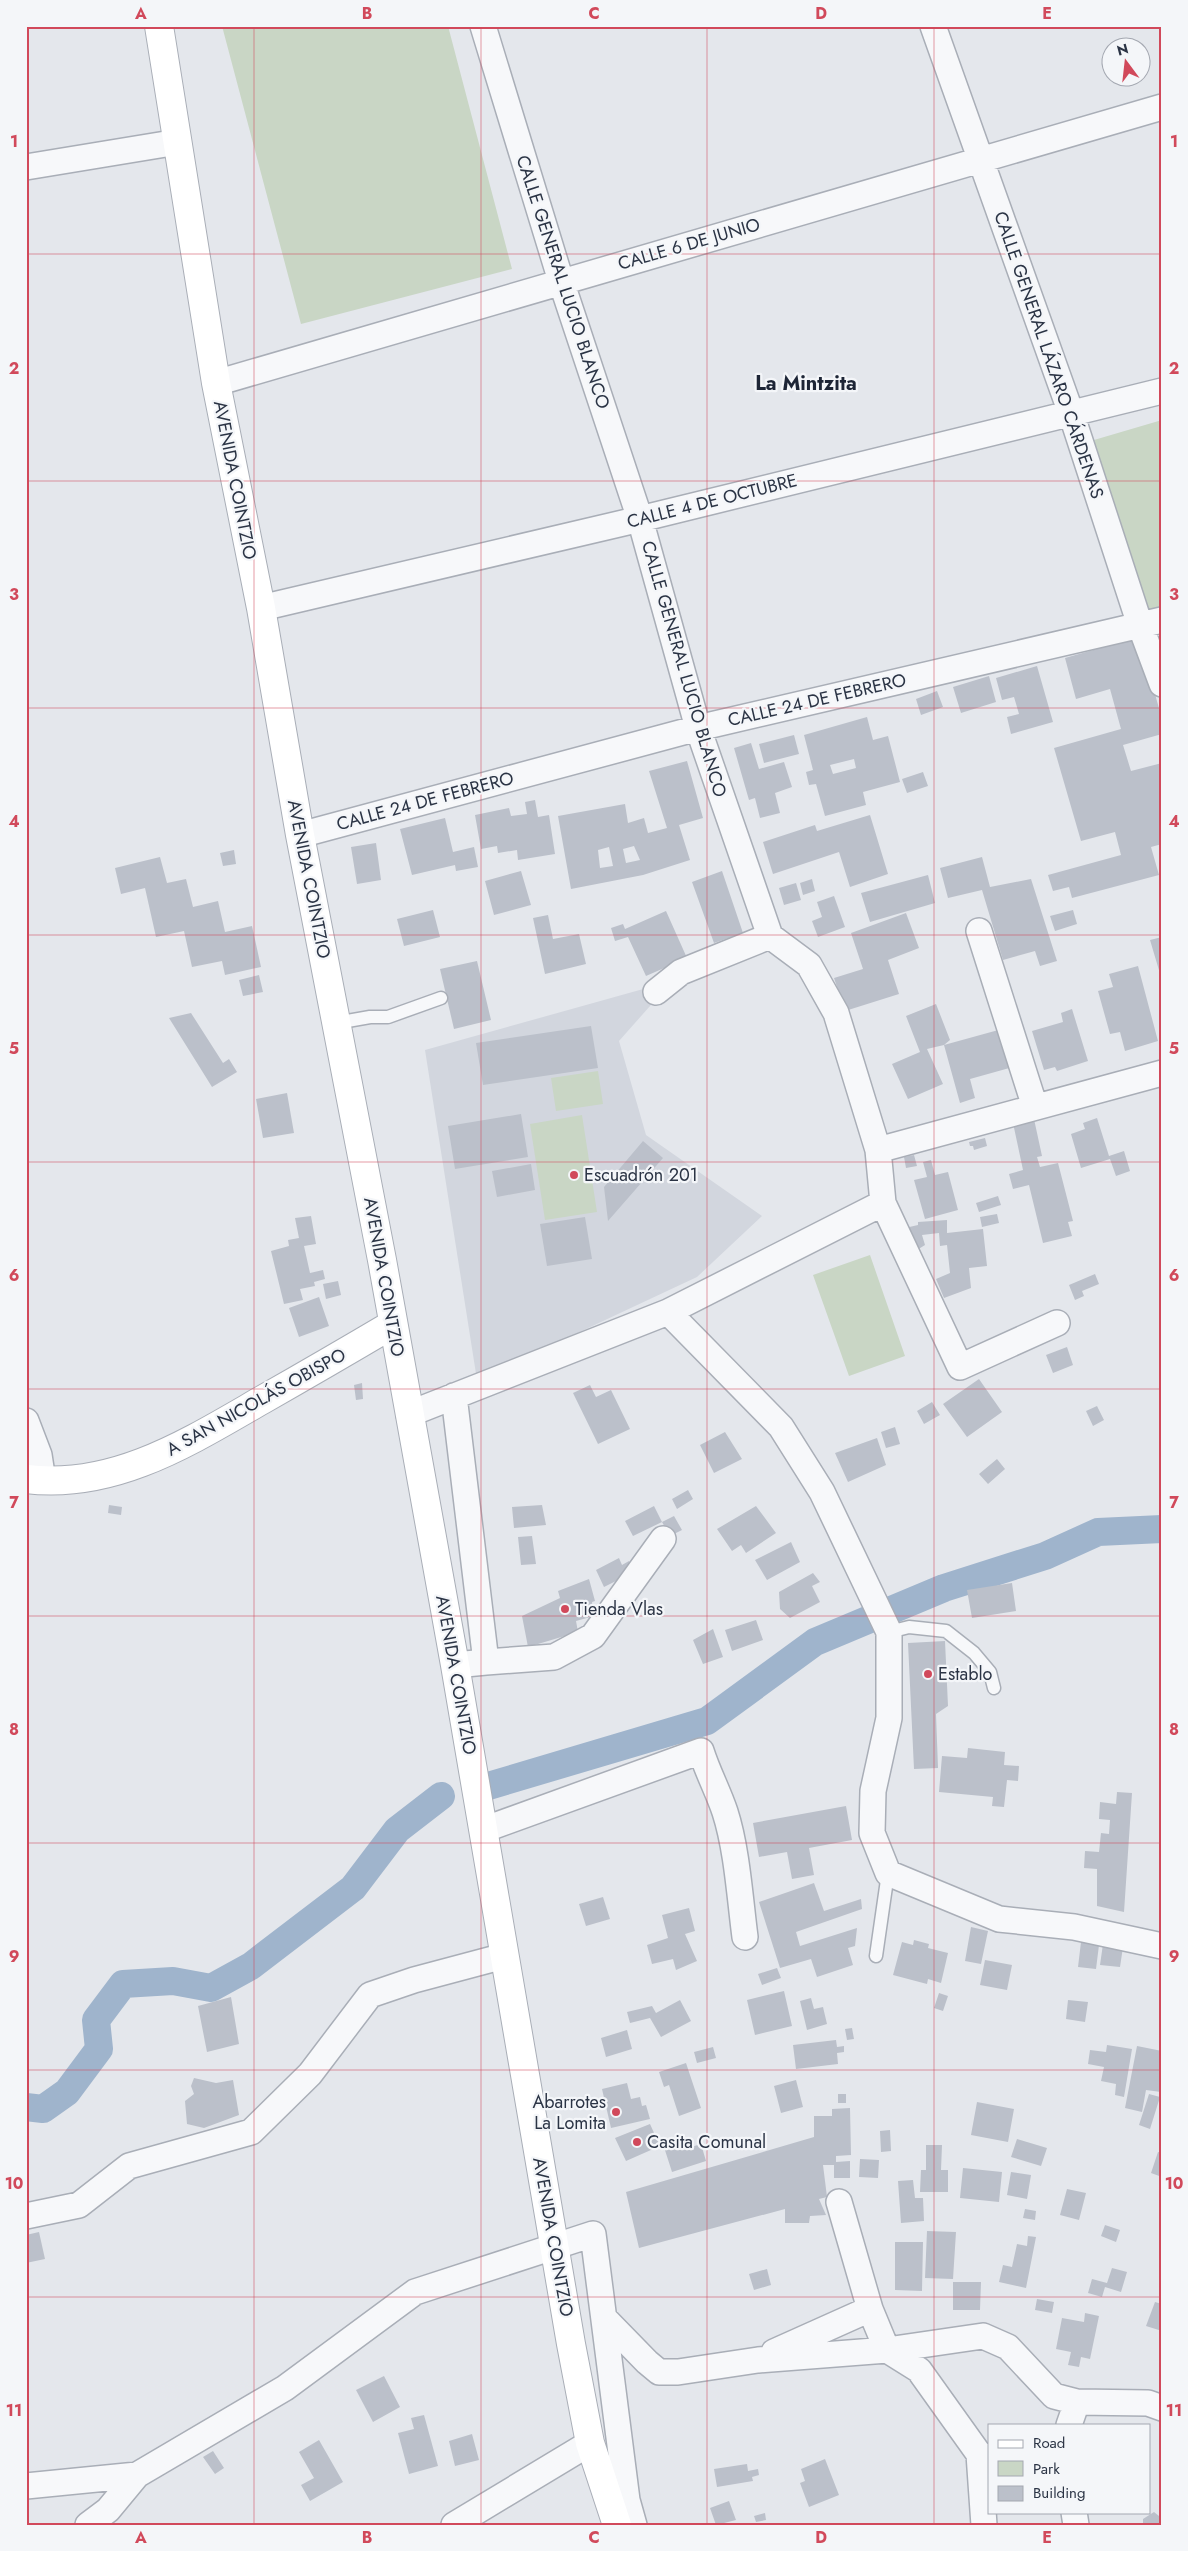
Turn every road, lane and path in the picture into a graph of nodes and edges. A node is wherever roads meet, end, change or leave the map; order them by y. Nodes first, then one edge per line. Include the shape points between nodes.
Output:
1 (159, 26) edge
2 (483, 26) edge
3 (933, 26) edge
4 (1162, 107) edge
5 (178, 142) junction
6 (981, 160) junction
7 (26, 166) edge
8 (561, 281) junction
9 (216, 383) junction
10 (1162, 391) edge
11 (1071, 413) junction
12 (640, 519) junction
13 (261, 608) junction
14 (1151, 622) edge
15 (1162, 684) edge
16 (698, 728) junction
17 (300, 835) junction
18 (979, 931) dead end
19 (770, 936) junction
20 (656, 992) dead end
21 (440, 998) dead end
22 (336, 1023) junction
23 (1162, 1073) edge
24 (1035, 1107) junction
25 (878, 1150) junction
26 (883, 1203) junction
27 (668, 1312) junction
28 (1057, 1323) dead end
29 (393, 1324) junction
30 (454, 1396) junction
31 (409, 1414) junction
32 (26, 1421) edge
33 (35, 1480) edge
34 (663, 1539) dead end
35 (884, 1622) junction
36 (486, 1662) junction
37 (455, 1665) junction
38 (994, 1688) dead end
39 (483, 1830) junction
40 (888, 1873) junction
41 (746, 1938) dead end
42 (1162, 1946) edge
43 (504, 1956) junction
44 (876, 1956) dead end
45 (839, 2202) dead end
46 (26, 2216) edge
47 (555, 2246) junction
48 (870, 2309) junction
49 (606, 2320) junction
50 (887, 2350) junction
51 (758, 2360) junction
52 (1162, 2408) edge
53 (1073, 2413) edge
54 (590, 2443) junction
55 (984, 2455) edge
56 (136, 2475) junction
57 (26, 2486) edge
58 (88, 2525) edge
59 (454, 2525) edge
60 (617, 2525) edge
61 (634, 2525) edge
62 (984, 2525) edge

1 - 5 main road, AVENIDA COINTZIO
2 - 8 street, CALLE GENERAL LUCIO BLANCO
3 - 6 street, CALLE GENERAL LÁZARO CÁRDENAS
4 - 6 street, CALLE 6 DE JUNIO
5 - 7 street
5 - 9 main road, AVENIDA COINTZIO
6 - 8 street, CALLE 6 DE JUNIO
6 - 11 street, CALLE GENERAL LÁZARO CÁRDENAS
8 - 9 street, CALLE 6 DE JUNIO
8 - 12 street, CALLE GENERAL LUCIO BLANCO
9 - 13 main road, AVENIDA COINTZIO
10 - 11 street, CALLE 4 DE OCTUBRE
11 - 12 street, CALLE 4 DE OCTUBRE
11 - 14 street, CALLE GENERAL LÁZARO CÁRDENAS
12 - 13 street, CALLE 4 DE OCTUBRE
12 - 16 street, CALLE GENERAL LUCIO BLANCO
13 - 17 main road, AVENIDA COINTZIO
14 - 15 street, CALLE GENERAL LÁZARO CÁRDENAS
14 - 16 street, CALLE 24 DE FEBRERO
16 - 17 street, CALLE 24 DE FEBRERO
16 - 19 street, CALLE GENERAL LUCIO BLANCO
17 - 22 main road, AVENIDA COINTZIO
18 - 24 street
19 - 20 street via 681,972
19 - 25 street via 809,965 836,1013
21 - 22 lane via 388,1017
22 - 29 main road, AVENIDA COINTZIO
23 - 24 street
24 - 25 street
25 - 26 street
26 - 27 street
26 - 28 street via 960,1367
27 - 30 street
27 - 35 street via 781,1426 822,1492
29 - 31 main road, AVENIDA COINTZIO
29 - 33 main road, A SAN NICOLÁS OBISPO via 180,1447 122,1471 54,1482
30 - 31 street
30 - 36 street
31 - 37 main road, AVENIDA COINTZIO
32 - 33 street via 39,1455
34 - 36 street via 593,1636 554,1657
35 - 38 lane via 946,1631 980,1659 990,1672
35 - 40 street via 889,1718 873,1792 872,1833
36 - 37 street
37 - 39 main road, AVENIDA COINTZIO
39 - 41 street via 701,1751 710,1782 725,1812
39 - 43 main road, AVENIDA COINTZIO
40 - 42 street via 999,1918 1074,1927
40 - 44 lane
43 - 46 street via 370,1995 310,2074 251,2132 129,2166 80,2205
43 - 47 main road, AVENIDA COINTZIO
45 - 48 street
47 - 49 street via 593,2234
47 - 54 main road, AVENIDA COINTZIO
47 - 56 street via 415,2292 285,2388
48 - 50 street
48 - 51 street
49 - 51 street via 659,2372
49 - 61 street via 627,2500
50 - 51 street
50 - 53 street via 983,2336 1008,2347
50 - 55 street via 919,2370
52 - 53 street via 1148,2403
54 - 59 street
54 - 60 main road, AVENIDA COINTZIO
55 - 62 street
56 - 57 street
56 - 58 street via 108,2510

